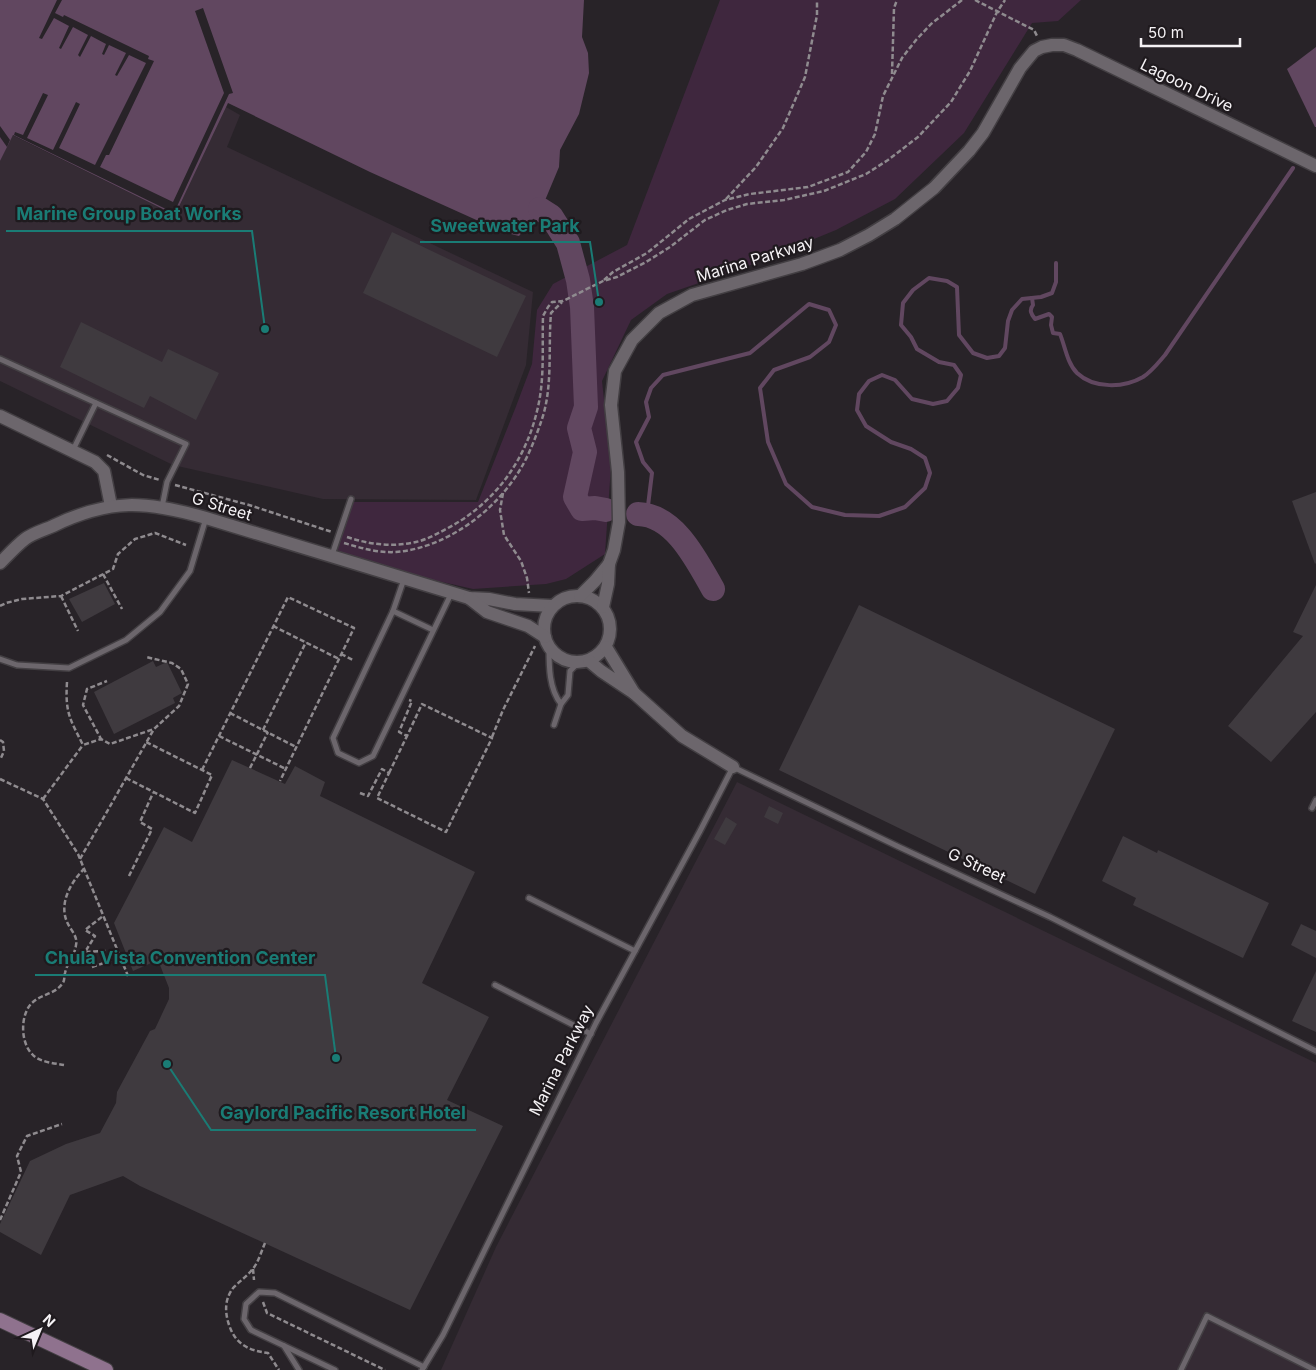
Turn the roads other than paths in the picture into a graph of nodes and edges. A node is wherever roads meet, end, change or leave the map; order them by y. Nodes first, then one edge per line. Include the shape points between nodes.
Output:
1 (1042, 46) joint
2 (1316, 166) edge
3 (0, 359) edge
4 (96, 403) junction
5 (0, 416) edge
6 (73, 450) junction
7 (351, 499) dead end
8 (111, 506) junction
9 (162, 508) junction
10 (206, 518) junction
11 (331, 556) junction
12 (0, 563) edge
13 (609, 564) junction
14 (404, 578) junction
15 (451, 593) junction
16 (580, 596) junction
17 (469, 598) junction
18 (552, 606) junction
19 (603, 607) junction
20 (393, 611) junction
21 (434, 630) junction
22 (543, 644) junction
23 (606, 647) junction
24 (0, 659) edge
25 (583, 662) junction
26 (634, 693) junction
27 (561, 704) junction
28 (554, 725) dead end
29 (733, 767) junction
30 (1316, 800) edge
31 (1312, 808) dead end
32 (529, 898) dead end
33 (635, 951) junction
34 (495, 985) dead end
35 (591, 1034) junction
36 (1316, 1051) edge
37 (0, 1320) edge
38 (284, 1345) junction
39 (423, 1369) edge
40 (106, 1370) edge
41 (299, 1370) edge
42 (335, 1370) edge
43 (1181, 1370) edge
44 (1315, 1370) edge

1 - 2 street, Lagoon Drive via 1064,45 1078,50
1 - 13 street, Marina Parkway via 1027,58 995,114 969,150 934,188 895,219 847,246 802,264 692,295 659,314 632,340 616,371 611,405 619,522
3 - 4 lane
4 - 6 lane
4 - 9 lane via 186,444 167,482
5 - 6 street
6 - 8 street via 104,471
7 - 11 lane
8 - 9 street, G Street via 139,504
8 - 12 street, G Street via 71,517 26,539
9 - 10 street, G Street
10 - 11 street, G Street
10 - 24 lane via 190,571 160,612 126,640 69,668 17,665
11 - 14 street, G Street
13 - 16 street, Marina Parkway
13 - 19 street, Marina Parkway
14 - 15 street, G Street
14 - 20 lane
15 - 17 street, G Street
15 - 21 lane
16 - 18 street via 561,599
16 - 19 street via 593,599
17 - 18 street, G Street
17 - 22 street, G Street via 487,612 528,626
18 - 22 street via 545,621
19 - 23 street via 611,626
20 - 21 lane
20 - 21 lane via 334,738 338,754 359,763 373,756
22 - 25 street via 567,661
22 - 27 lane via 554,696
23 - 25 street
23 - 26 street, G Street
25 - 26 street, G Street
25 - 27 lane via 570,670 568,695
26 - 29 street, G Street via 682,736
27 - 28 lane
29 - 33 lane, Marina Parkway
29 - 36 lane, G Street via 1058,921
30 - 31 lane
32 - 33 lane
33 - 35 lane, Marina Parkway
34 - 35 lane
35 - 39 lane, Marina Parkway via 444,1334
37 - 40 main road
38 - 39 lane via 250,1330 244,1319 246,1304 259,1292 275,1294
38 - 41 lane
38 - 42 lane
43 - 44 lane via 1207,1316

